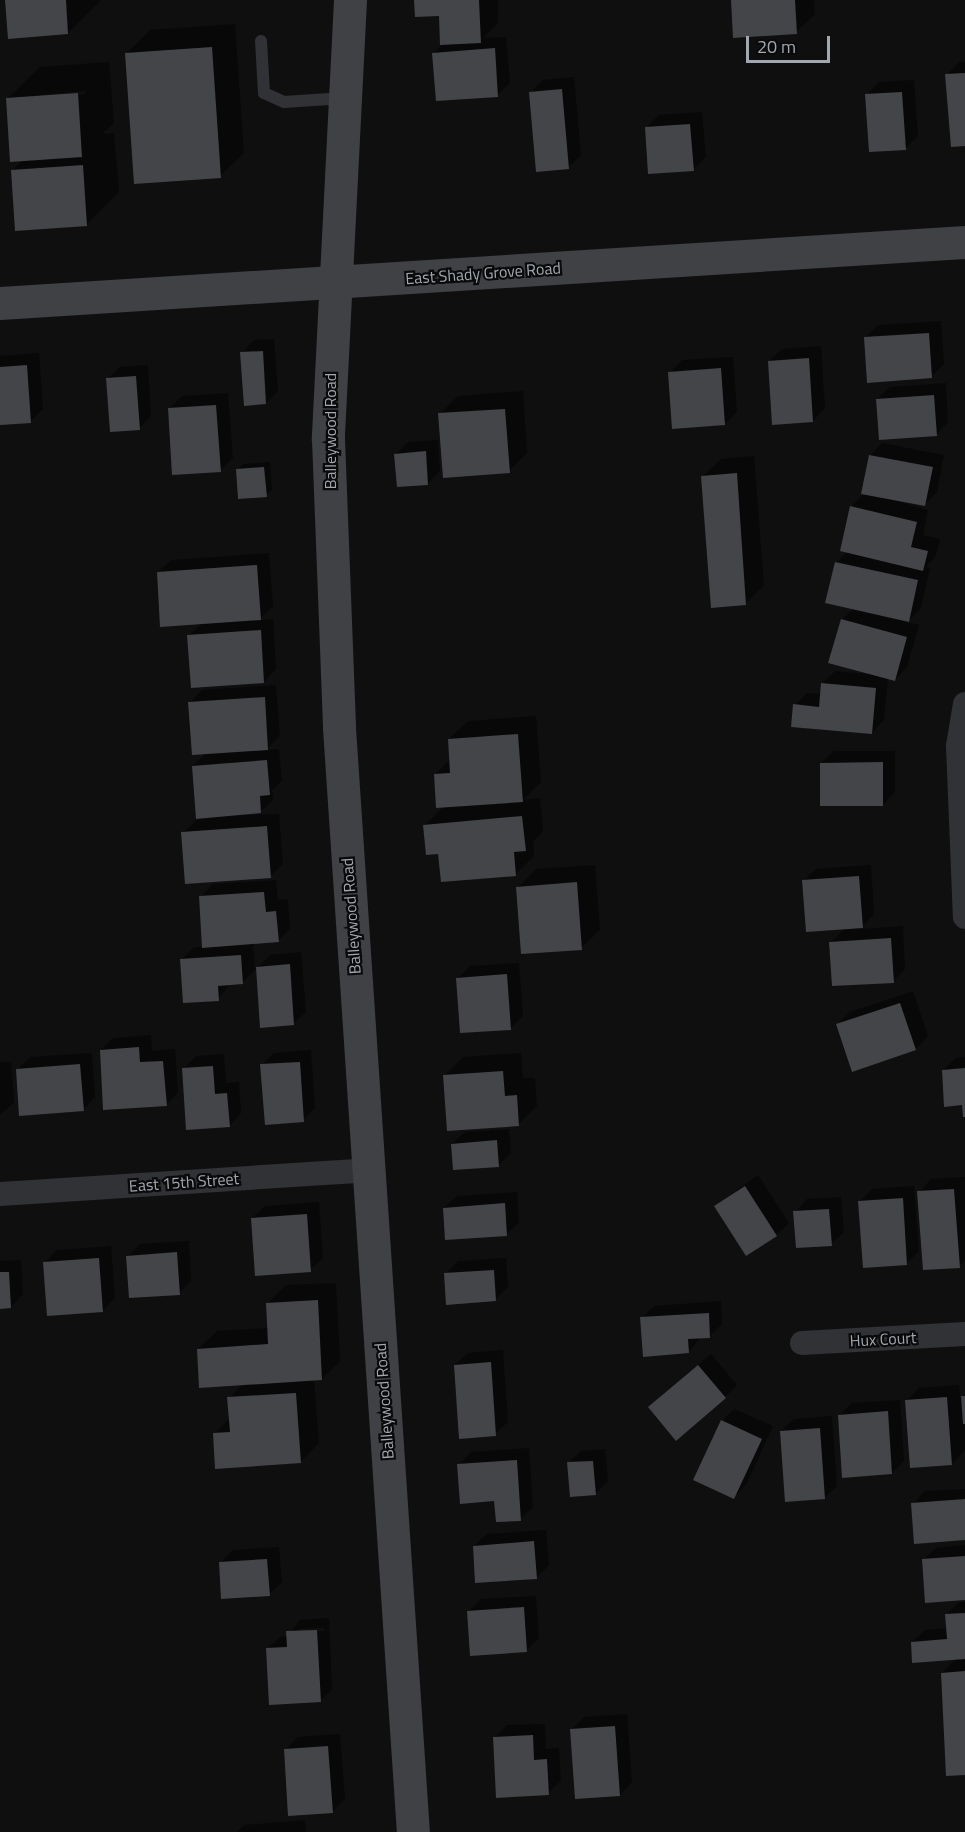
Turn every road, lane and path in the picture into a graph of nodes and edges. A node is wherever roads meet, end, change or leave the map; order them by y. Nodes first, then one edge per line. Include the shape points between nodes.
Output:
1 (350, 0) edge
2 (261, 41) dead end
3 (348, 98) junction
4 (965, 242) edge
5 (338, 282) junction
6 (0, 303) edge
7 (965, 704) edge
8 (965, 917) edge
9 (368, 1170) junction
10 (0, 1194) edge
11 (965, 1334) edge
12 (802, 1343) dead end
13 (413, 1832) edge

1 - 3 street, Balleywood Road
2 - 3 lane via 264,93 284,102
3 - 5 street, Balleywood Road
4 - 5 street, East Shady Grove Road
5 - 6 street, East Shady Grove Road
5 - 9 street, Balleywood Road via 328,439 339,728
7 - 8 street via 958,746
9 - 10 street, East 15th Street
9 - 13 street, Balleywood Road
11 - 12 street, Hux Court

